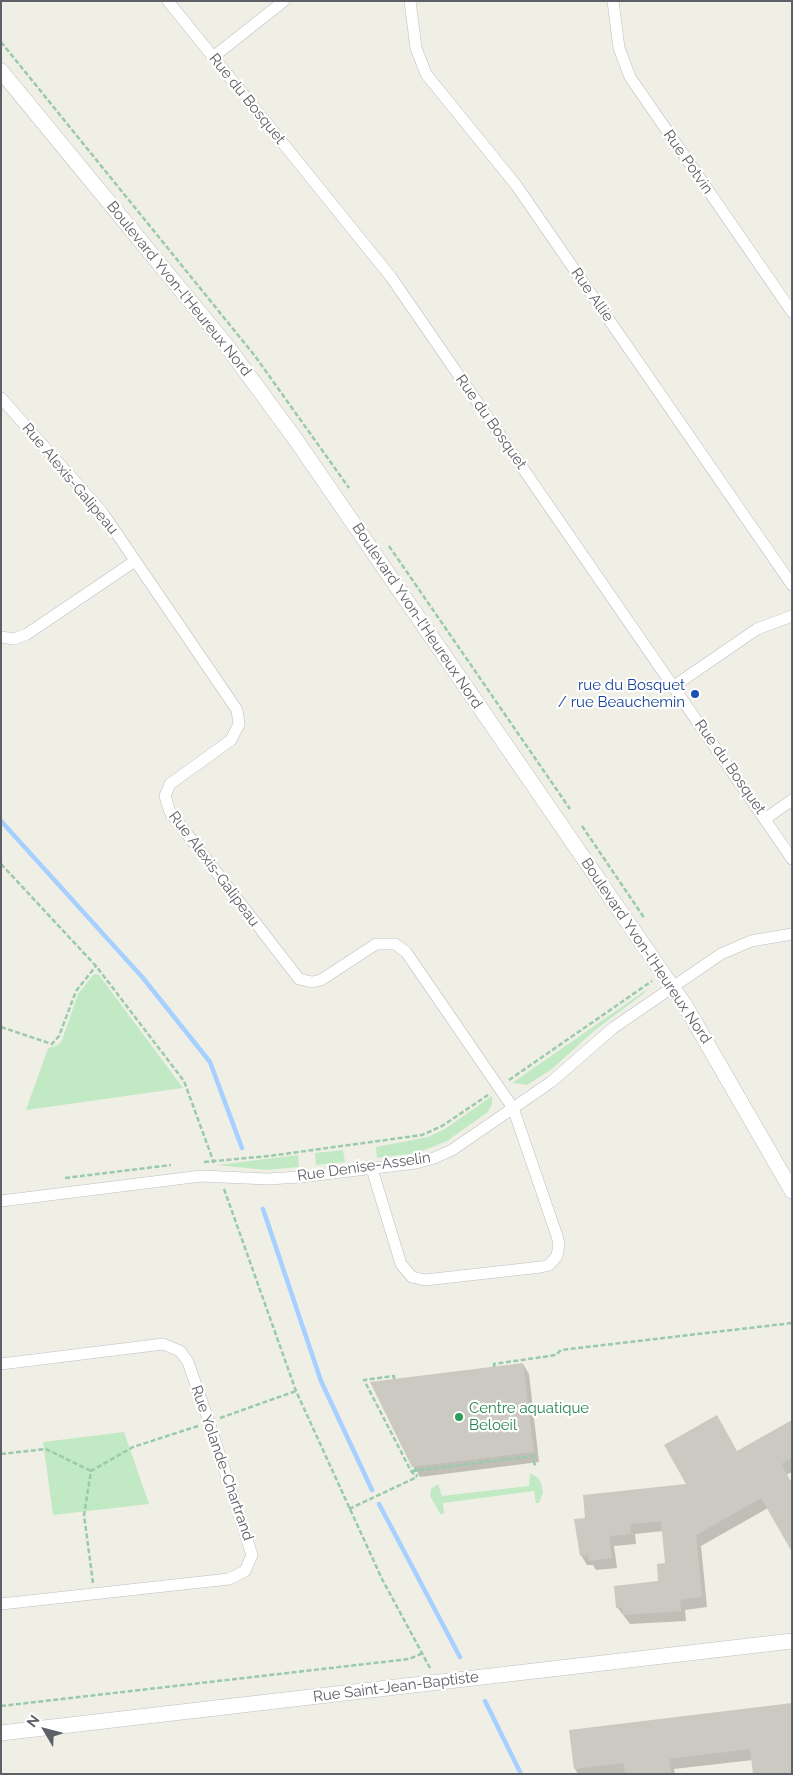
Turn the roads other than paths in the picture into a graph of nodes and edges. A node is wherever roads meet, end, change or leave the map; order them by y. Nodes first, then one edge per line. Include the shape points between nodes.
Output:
1 (168, 1) edge
2 (284, 1) edge
3 (410, 1) edge
4 (613, 1) edge
5 (213, 57) junction
6 (1, 71) edge
7 (792, 312) edge
8 (1, 398) edge
9 (135, 561) junction
10 (792, 585) edge
11 (792, 616) edge
12 (1, 637) edge
13 (674, 686) junction
14 (792, 800) edge
15 (765, 818) junction
16 (792, 859) edge
17 (792, 934) edge
18 (673, 987) junction
19 (513, 1108) junction
20 (372, 1168) junction
21 (792, 1191) edge
22 (1, 1201) edge
23 (1, 1364) edge
24 (1, 1604) edge
25 (792, 1641) edge
26 (1, 1733) edge

1 - 5 street, Rue du Bosquet
2 - 5 street
3 - 10 street, Rue Allie via 416,48 426,74 516,185
4 - 7 street, Rue Potvin via 619,48 630,77
5 - 13 street, Rue du Bosquet via 391,277
6 - 18 street, Boulevard Yvon-l'Heureux Nord via 252,380
8 - 9 street, Rue Alexis-Galipeau via 102,512
9 - 12 street via 27,634 14,639
9 - 19 street, Rue Alexis-Galipeau via 234,706 239,719 231,740 170,784 165,796 170,812 299,979 308,982 321,980 376,944 390,943 406,952
11 - 13 street via 757,629
13 - 15 street, Rue du Bosquet
14 - 15 street
15 - 16 street, Rue du Bosquet
17 - 18 street, Rue Denise-Asselin via 751,940 735,946
18 - 19 street, Rue Denise-Asselin via 613,1028 562,1073
18 - 21 street, Boulevard Yvon-l'Heureux Nord
19 - 20 street, Rue Denise-Asselin via 444,1154 416,1163
19 - 20 street via 560,1244 557,1256 545,1266 425,1280 412,1277 401,1264
20 - 22 street, Rue Denise-Asselin via 268,1179 201,1176
23 - 24 street, Rue Yolande-Chartrand via 163,1344 176,1348 188,1362 252,1554 245,1571 229,1579
25 - 26 street, Rue Saint-Jean-Baptiste

